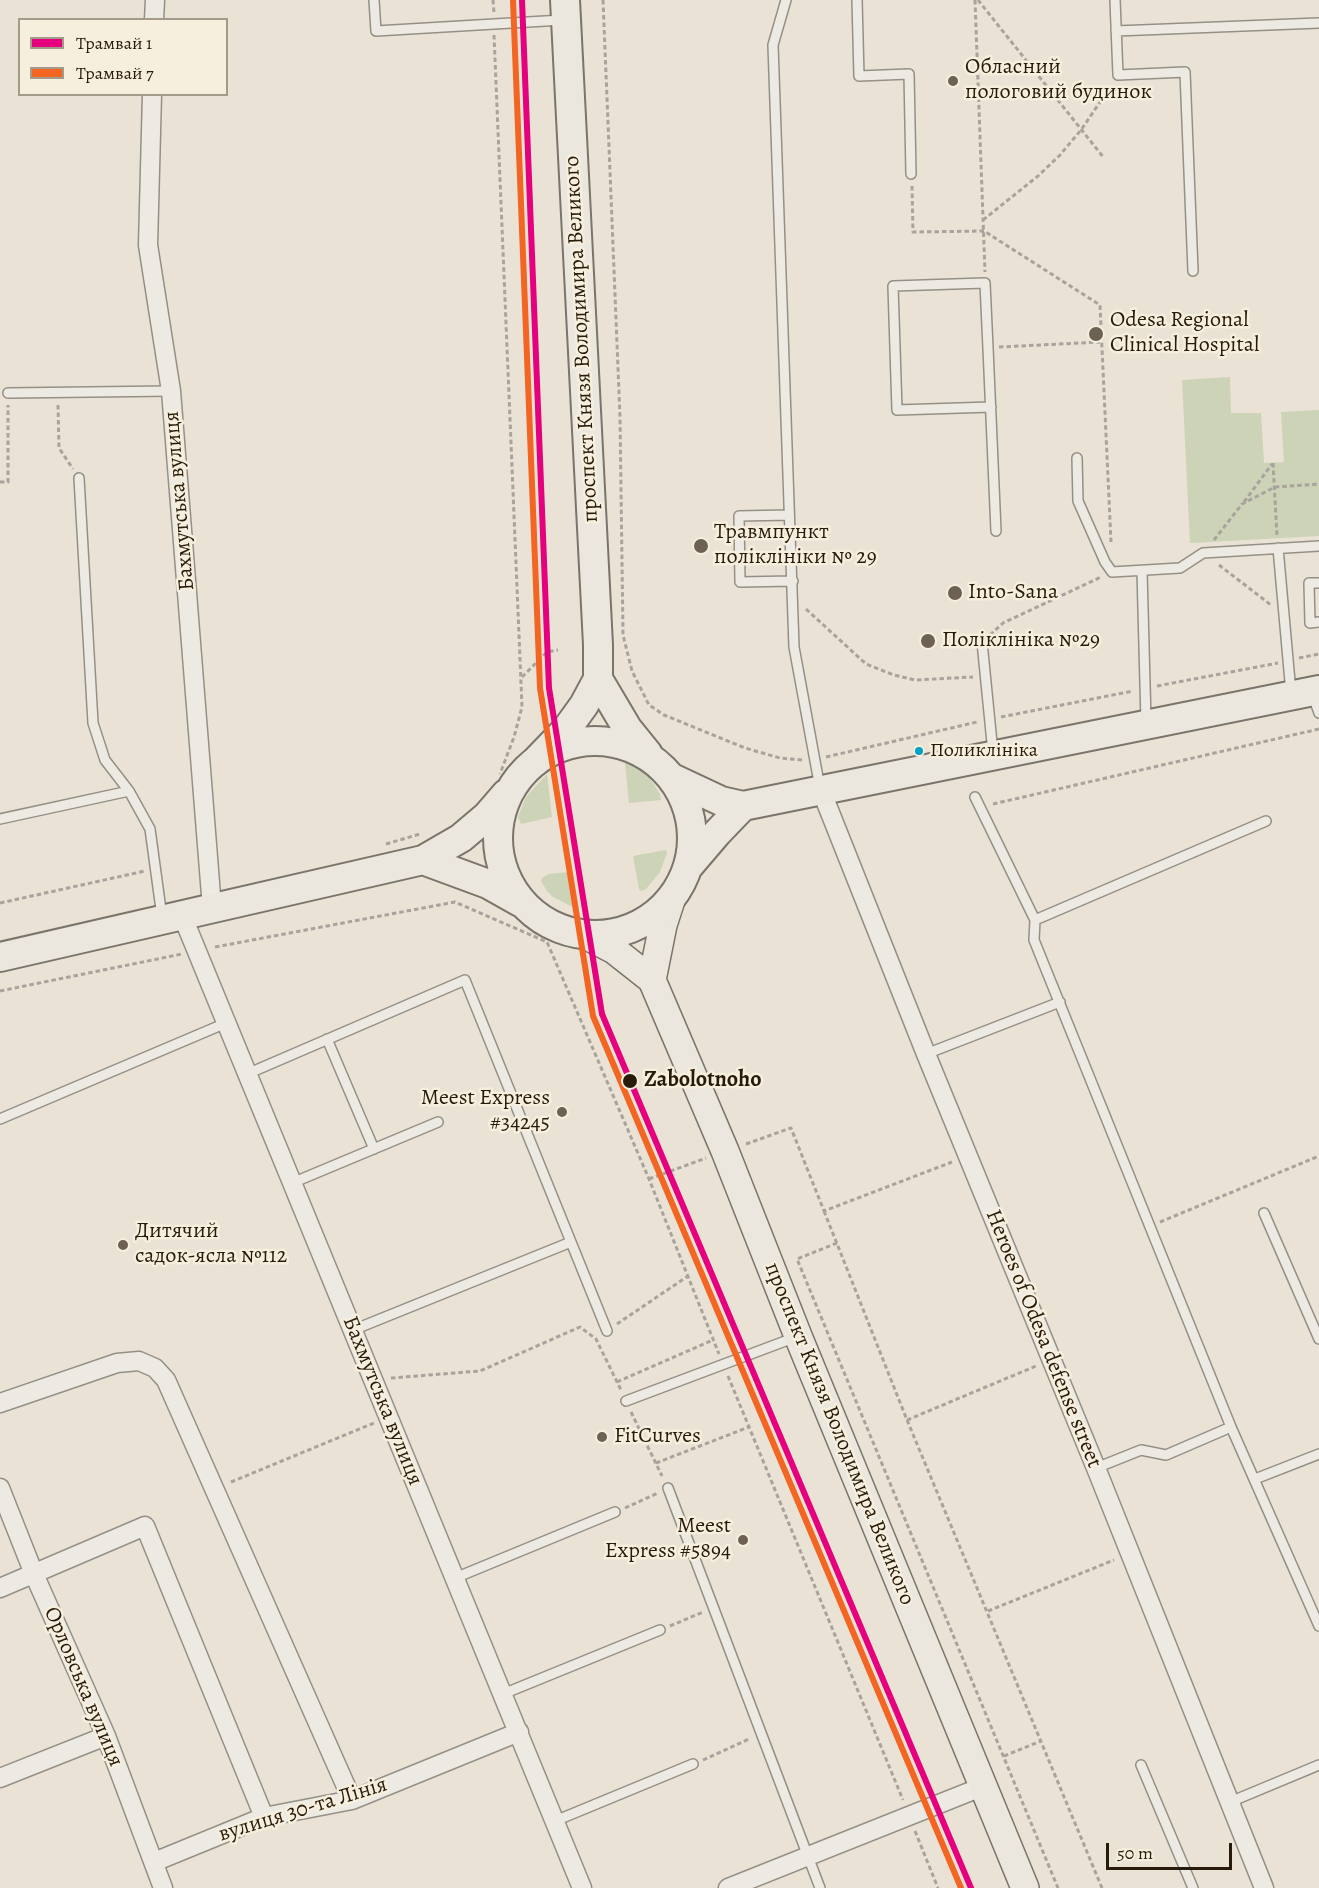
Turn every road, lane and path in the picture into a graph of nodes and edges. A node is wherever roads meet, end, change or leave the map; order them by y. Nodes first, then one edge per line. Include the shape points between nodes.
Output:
1 (155, 0) edge
2 (374, 0) edge
3 (493, 0) edge
4 (603, 0) edge
5 (786, 0) edge
6 (857, 0) edge
7 (976, 0) edge
8 (1115, 0) edge
9 (565, 10) edge
10 (154, 18) edge
11 (494, 23) junction
12 (1319, 23) edge
13 (1116, 31) junction
14 (1118, 75) junction
15 (152, 96) edge
16 (1082, 130) junction
17 (1104, 158) dead end
18 (911, 174) joint
19 (983, 220) junction
20 (984, 231) junction
21 (1193, 271) dead end
22 (985, 283) junction
23 (1101, 342) junction
24 (988, 348) junction
25 (171, 391) junction
26 (58, 392) junction
27 (8, 393) joint
28 (991, 407) junction
29 (1077, 458) dead end
30 (79, 478) joint
31 (0, 482) edge
32 (1319, 484) edge
33 (1275, 487) junction
34 (1242, 504) junction
35 (789, 515) junction
36 (996, 531) dead end
37 (1319, 546) edge
38 (1278, 548) junction
39 (1203, 554) junction
40 (1142, 571) junction
41 (1112, 572) junction
42 (793, 581) junction
43 (1319, 583) edge
44 (793, 598) junction
45 (1284, 614) junction
46 (1319, 622) edge
47 (982, 642) joint
48 (558, 650) dead end
49 (1319, 654) edge
50 (1288, 660) junction
51 (985, 676) junction
52 (521, 678) junction
53 (598, 679) junction
54 (1145, 689) junction
55 (1310, 698) edge
56 (990, 719) junction
57 (1146, 725) junction
58 (1319, 729) edge
59 (994, 756) junction
60 (650, 757) junction
61 (814, 760) junction
62 (535, 762) junction
63 (672, 778) junction
64 (507, 781) junction
65 (821, 790) junction
66 (129, 791) junction
67 (975, 797) dead end
68 (742, 806) junction
69 (980, 807) junction
70 (0, 819) edge
71 (1266, 821) dead end
72 (379, 846) dead end
73 (423, 847) junction
74 (156, 868) junction
75 (688, 868) junction
76 (672, 897) junction
77 (0, 903) edge
78 (524, 904) junction
79 (212, 908) junction
80 (172, 917) junction
81 (1035, 920) junction
82 (583, 934) junction
83 (196, 950) junction
84 (0, 957) edge
85 (652, 981) junction
86 (0, 991) edge
87 (1060, 1002) junction
88 (226, 1023) junction
89 (327, 1040) junction
90 (926, 1054) junction
91 (247, 1074) junction
92 (0, 1119) edge
93 (438, 1122) dead end
94 (791, 1128) dead end
95 (374, 1149) junction
96 (968, 1156) junction
97 (1319, 1156) edge
98 (292, 1183) junction
99 (824, 1212) junction
100 (1264, 1213) dead end
101 (1149, 1227) junction
102 (571, 1242) junction
103 (837, 1243) junction
104 (688, 1276) junction
105 (353, 1330) junction
106 (607, 1331) junction
107 (798, 1336) junction
108 (713, 1340) junction
109 (1319, 1340) edge
110 (1052, 1360) junction
111 (723, 1364) junction
112 (373, 1379) junction
113 (617, 1382) dead end
114 (626, 1401) dead end
115 (0, 1403) edge
116 (389, 1417) junction
117 (907, 1420) junction
118 (749, 1427) junction
119 (1231, 1427) junction
120 (1319, 1454) edge
121 (656, 1464) dead end
122 (1096, 1468) junction
123 (1255, 1479) junction
124 (0, 1488) edge
125 (215, 1488) junction
126 (668, 1488) joint
127 (615, 1512) joint
128 (1130, 1553) junction
129 (34, 1574) junction
130 (455, 1578) junction
131 (0, 1588) edge
132 (713, 1607) junction
133 (988, 1611) junction
134 (1319, 1626) edge
135 (660, 1630) joint
136 (503, 1694) junction
137 (519, 1732) junction
138 (761, 1734) junction
139 (106, 1736) junction
140 (1041, 1741) junction
141 (1004, 1756) junction
142 (693, 1764) joint
143 (1141, 1765) dead end
144 (1319, 1765) edge
145 (0, 1778) edge
146 (984, 1786) junction
147 (352, 1800) junction
148 (1230, 1802) junction
149 (909, 1816) junction
150 (264, 1817) junction
151 (555, 1821) junction
152 (807, 1856) junction
153 (154, 1862) junction
154 (159, 1887) edge
155 (582, 1888) edge
156 (728, 1888) edge
157 (820, 1888) edge
158 (938, 1888) edge
159 (1025, 1888) edge
160 (1058, 1888) edge
161 (1102, 1888) edge
162 (1193, 1888) edge
163 (1264, 1888) edge

1 - 10 street
2 - 11 lane via 376,31
3 - 11 path
4 - 61 path via 620,417 623,634 632,671 649,705 664,715 780,759
5 - 35 lane via 773,45
6 - 18 lane via 859,75 909,74
7 - 16 path
7 - 19 path
8 - 13 lane
9 - 11 lane
9 - 53 highway, проспект Князя Володимира Великого
11 - 52 path
12 - 13 lane
13 - 14 lane
14 - 16 path
14 - 21 lane via 1185,72
15 - 25 street, Бахмутська вулиця via 148,245
16 - 17 path
16 - 19 path via 1038,177
18 - 20 path via 913,232
19 - 20 path
20 - 22 path
20 - 23 path via 1100,305
22 - 24 lane
22 - 28 lane via 893,286 897,410
23 - 24 path
23 - 41 path
24 - 28 lane
25 - 26 lane
25 - 79 street, Бахмутська вулиця
26 - 27 lane
26 - 30 path via 59,448
27 - 31 path via 8,482
28 - 36 lane
29 - 41 lane via 1078,501
30 - 66 lane via 93,723 105,760
32 - 33 path
33 - 34 path
33 - 34 path via 1274,463
33 - 38 path
34 - 39 path
35 - 42 lane
35 - 42 lane via 739,516 740,582
37 - 38 lane
38 - 39 lane
38 - 45 lane
39 - 40 lane via 1180,568
39 - 45 path
40 - 41 lane
40 - 54 lane
41 - 47 path via 1003,623
42 - 44 lane
43 - 46 lane via 1309,583 1310,623
44 - 51 path via 866,664 915,680
44 - 61 lane via 795,647
45 - 50 lane
47 - 51 lane
48 - 52 path via 547,652
49 - 50 path
50 - 54 path
50 - 55 lane
51 - 56 lane
52 - 64 path via 522,707
53 - 60 highway via 627,728
53 - 62 highway, проспект Князя Володимира Великого via 566,730
54 - 56 path
54 - 57 lane
55 - 57 highway
56 - 59 lane
56 - 61 path
57 - 59 highway
58 - 69 path
59 - 65 highway
60 - 62 highway via 624,745 596,740 568,744
60 - 63 highway
61 - 65 lane
62 - 64 highway
63 - 68 highway via 721,801
63 - 75 highway via 687,806 693,837
64 - 73 highway via 487,816 461,838
64 - 78 highway via 498,846 507,877
65 - 68 highway
65 - 90 street, Heroes of Odesa defense street
66 - 70 lane
66 - 74 lane via 150,829
67 - 69 lane
68 - 75 highway
69 - 81 lane
71 - 81 lane
72 - 73 path
73 - 78 highway
73 - 79 highway
74 - 77 path
74 - 80 lane
75 - 76 highway
76 - 82 highway via 651,917 626,930
76 - 85 main road
78 - 82 highway via 541,919
79 - 80 highway
80 - 83 street, Бахмутська вулиця
80 - 84 highway
81 - 87 lane via 1034,940
82 - 85 main road, проспект Князя Володимира Великого via 614,950
83 - 86 path
83 - 88 street, Бахмутська вулиця
83 - 104 path via 455,902 548,942
85 - 107 main road, проспект Князя Володимира Великого
87 - 90 lane
87 - 101 lane
88 - 91 street, Бахмутська вулиця
88 - 92 lane
89 - 91 lane
89 - 95 lane
89 - 102 lane via 465,980
90 - 96 street, Heroes of Odesa defense street
91 - 98 street, Бахмутська вулиця
93 - 95 lane
94 - 99 path
95 - 98 lane
96 - 99 path
96 - 110 street, Heroes of Odesa defense street
97 - 101 path
98 - 105 street, Бахмутська вулиця
99 - 103 path
100 - 109 lane
101 - 119 lane
102 - 105 lane
102 - 106 lane
103 - 117 path
103 - 141 path via 797,1259
104 - 106 path
104 - 108 path
105 - 112 street, Бахмутська вулиця
106 - 112 path via 596,1339 580,1327 480,1371
107 - 111 lane
107 - 146 main road, проспект Князя Володимира Великого
108 - 111 path
108 - 113 path
110 - 117 path
110 - 122 street, Heroes of Odesa defense street
111 - 114 lane
111 - 118 path
112 - 116 street, Бахмутська вулиця
115 - 125 street via 117,1363 139,1361 155,1368 166,1380
116 - 125 path
116 - 130 street, Бахмутська вулиця
117 - 133 path
118 - 121 path
118 - 149 path
119 - 122 lane via 1166,1455 1141,1450
119 - 123 lane
120 - 123 lane
122 - 128 street, Heroes of Odesa defense street
123 - 134 lane
124 - 129 street, Орловська вулиця
125 - 147 street
126 - 127 path
126 - 132 lane
127 - 130 lane
128 - 133 path
128 - 148 street, Heroes of Odesa defense street
129 - 131 street
129 - 139 street, Орловська вулиця
129 - 150 street via 145,1526
130 - 136 street, Бахмутська вулиця
132 - 135 path
132 - 138 lane
133 - 140 path
135 - 136 lane
136 - 137 street, Бахмутська вулиця
137 - 147 street, вулиця 30-та Лінія
137 - 151 street, Бахмутська вулиця
138 - 142 path
138 - 152 lane
139 - 145 street
139 - 153 street, Орловська вулиця
140 - 141 path
140 - 161 path
141 - 160 path
142 - 151 lane
143 - 162 lane
144 - 148 lane
146 - 149 street
146 - 159 main road, проспект Князя Володимира Великого
147 - 150 street, вулиця 30-та Лінія
148 - 163 street, Heroes of Odesa defense street
149 - 152 street
149 - 158 path
150 - 153 street, вулиця 30-та Лінія
151 - 155 street, Бахмутська вулиця
152 - 156 street
152 - 157 lane
153 - 154 street, Орловська вулиця

